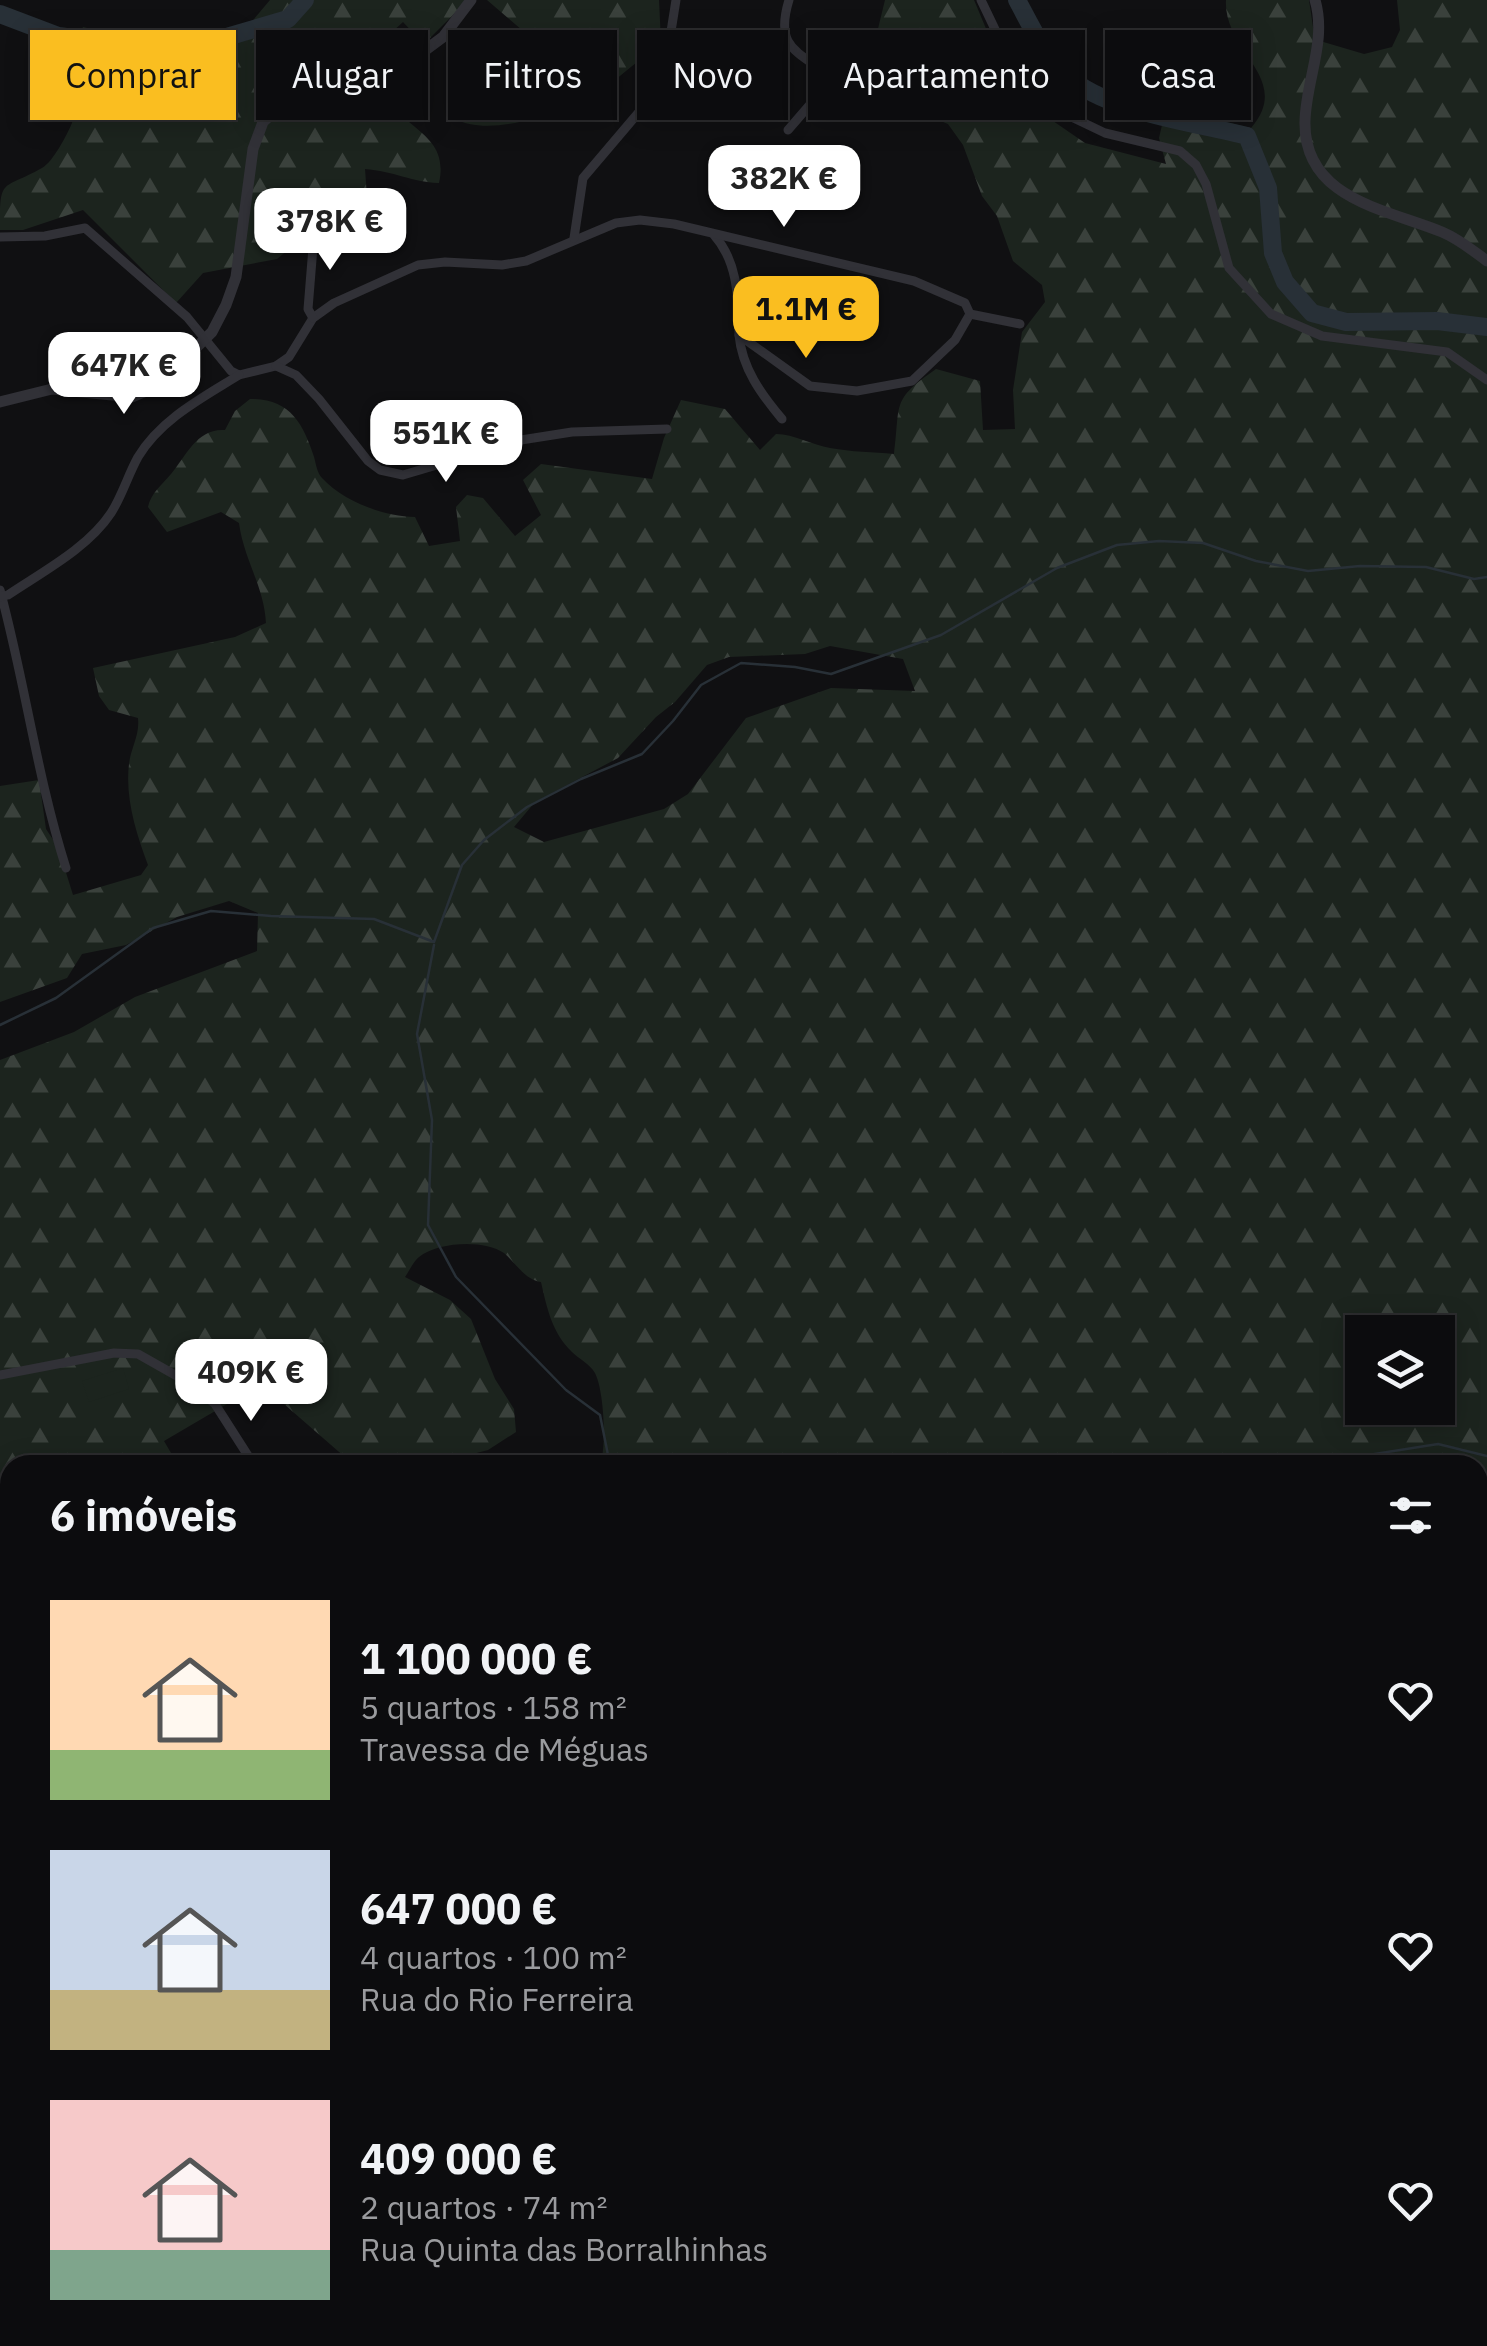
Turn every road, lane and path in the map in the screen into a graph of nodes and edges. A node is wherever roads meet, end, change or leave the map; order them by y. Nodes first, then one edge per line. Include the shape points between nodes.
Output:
1 (471, 0) edge
2 (676, 0) edge
3 (789, 0) edge
4 (981, 0) edge
5 (1315, 0) edge
6 (788, 130) dead end
7 (712, 233) junction
8 (314, 236) dead end
9 (0, 237) edge
10 (574, 238) junction
11 (1487, 260) edge
12 (970, 314) junction
13 (313, 318) junction
14 (1020, 324) dead end
15 (739, 335) junction
16 (207, 338) junction
17 (276, 366) junction
18 (239, 375) junction
19 (1487, 380) edge
20 (0, 402) edge
21 (782, 419) dead end
22 (666, 429) dead end
23 (1, 599) edge
24 (66, 868) dead end
25 (0, 1375) edge
26 (248, 1455) edge

1 - 16 street via 443,37 396,72 311,91 263,122 252,149 236,277
2 - 10 street via 666,69 645,105 583,178
3 - 6 street via 786,42 833,78
4 - 19 street via 1004,46 1061,112 1105,133 1180,151 1196,165 1230,268 1270,314 1322,336 1447,352
5 - 11 street via 1319,38 1304,121 1318,170 1353,200 1451,236
7 - 10 street via 640,220
7 - 12 street via 914,281 965,303
7 - 15 street via 731,262
8 - 13 street via 308,309
9 - 16 street via 85,228
10 - 13 street via 526,261 418,265
12 - 14 street
12 - 15 street via 955,340 912,381 857,391 810,386
13 - 17 street
15 - 21 street via 751,375
16 - 18 street
16 - 20 street via 156,388 132,396 52,389
17 - 18 street
17 - 22 street via 308,387 368,461 402,476 521,440
18 - 23 street via 165,424 149,440 110,514 58,561
23 - 24 street
25 - 26 street via 138,1354 215,1404

